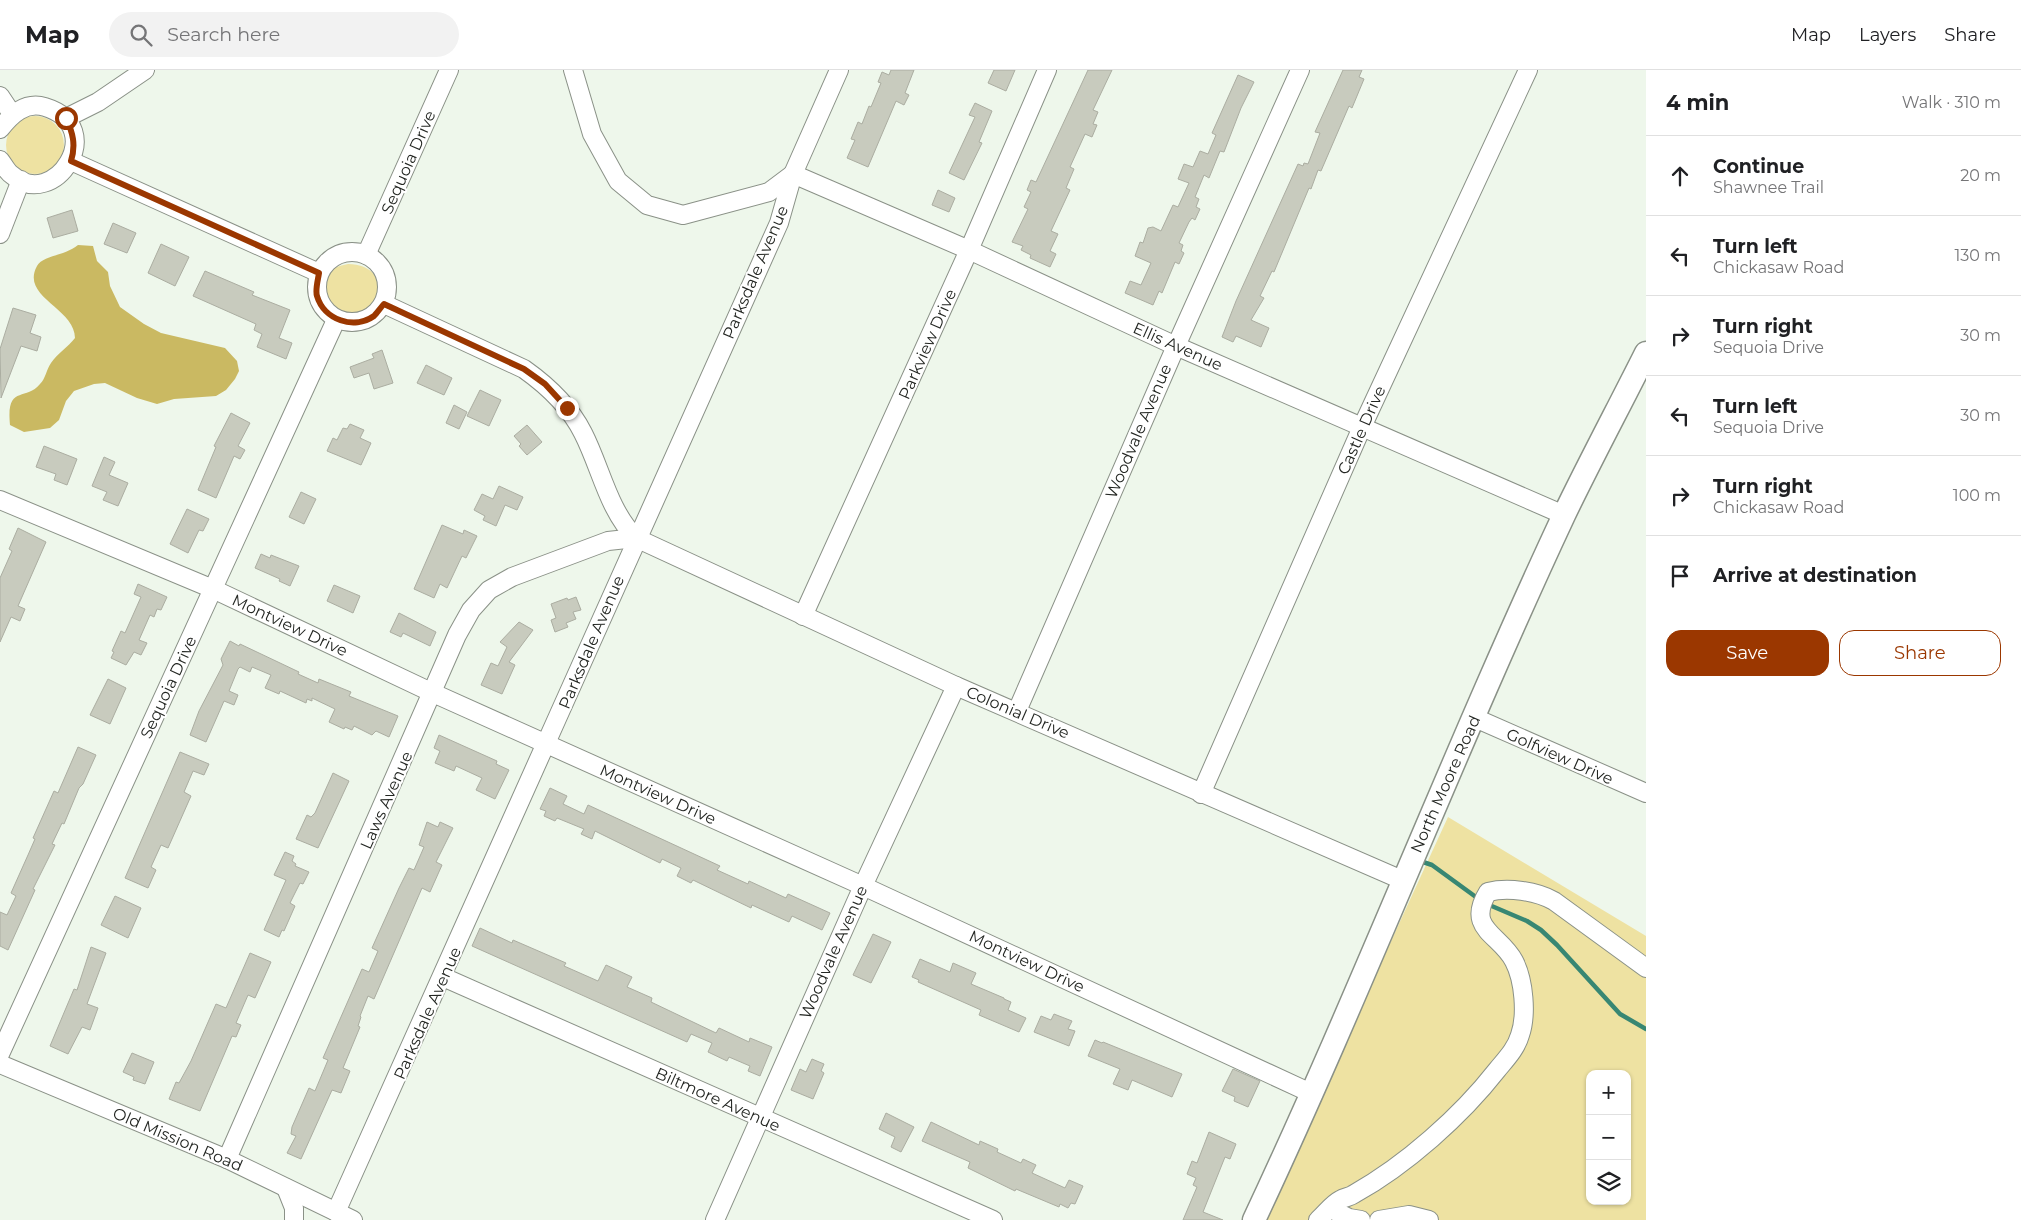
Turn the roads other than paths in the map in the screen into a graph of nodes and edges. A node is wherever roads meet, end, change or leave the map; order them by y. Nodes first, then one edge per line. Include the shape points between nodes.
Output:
1 (146, 70) edge
2 (449, 70) edge
3 (573, 70) edge
4 (839, 70) edge
5 (1047, 70) edge
6 (1300, 70) edge
7 (1528, 70) edge
8 (0, 96) edge
9 (12, 114) junction
10 (66, 118) junction
11 (0, 129) edge
12 (0, 160) edge
13 (71, 161) junction
14 (793, 174) junction
15 (21, 180) junction
16 (0, 234) edge
17 (969, 250) junction
18 (366, 255) junction
19 (319, 273) junction
20 (384, 304) junction
21 (336, 320) junction
22 (1176, 346) junction
23 (1646, 353) edge
24 (1362, 427) junction
25 (0, 500) edge
26 (1564, 515) junction
27 (636, 538) junction
28 (213, 589) junction
29 (803, 616) junction
30 (956, 686) junction
31 (433, 693) junction
32 (1017, 711) junction
33 (1475, 718) junction
34 (547, 744) junction
35 (1646, 793) edge
36 (1201, 794) junction
37 (1402, 880) junction
38 (863, 886) junction
39 (1646, 968) edge
40 (443, 977) junction
41 (0, 1054) edge
42 (0, 1064) edge
43 (1313, 1094) junction
44 (760, 1117) junction
45 (227, 1159) junction
46 (286, 1188) junction
47 (1324, 1215) edge
48 (330, 1216) edge
49 (294, 1220) edge
50 (353, 1220) edge
51 (716, 1220) edge
52 (993, 1220) edge
53 (1254, 1220) edge
54 (1361, 1220) edge
55 (1380, 1220) edge
56 (1428, 1220) edge

1 - 10 street via 98,102
2 - 18 street, Sequoia Drive
3 - 14 street via 592,134 618,181 647,205 683,215 769,192
4 - 14 street, Parksdale Avenue
5 - 17 street, Parkview Drive
6 - 22 street, Woodvale Avenue
7 - 24 street, Castle Drive
8 - 9 street
9 - 10 street via 42,106
9 - 11 street
10 - 13 street via 73,134
12 - 15 street via 12,175
13 - 15 street via 63,172 49,181 35,184
13 - 19 street
14 - 17 street, Ellis Avenue
14 - 27 street, Parksdale Avenue via 779,223
15 - 16 street
17 - 22 street, Ellis Avenue
17 - 29 street, Parkview Drive
18 - 19 street via 348,252 332,258
18 - 20 street via 381,268 388,287
19 - 21 street via 316,295 323,310
20 - 21 street via 373,316 353,323
20 - 27 street via 524,369 545,384 583,432 621,523
21 - 28 street, Sequoia Drive
22 - 24 street, Ellis Avenue
22 - 32 street, Woodvale Avenue
23 - 26 main road, North Moore Road
24 - 26 street, Ellis Avenue
24 - 36 street, Castle Drive
25 - 28 street, Montview Drive
26 - 33 main road, North Moore Road
27 - 29 street, Colonial Drive
27 - 31 street, Laws Avenue via 608,542 512,577 489,590 471,610 457,634
27 - 34 street, Parksdale Avenue
28 - 31 street, Montview Drive
28 - 41 street, Sequoia Drive
29 - 30 street, Colonial Drive
30 - 32 street, Colonial Drive
30 - 38 street, Woodvale Avenue
31 - 34 street, Montview Drive
31 - 45 street, Laws Avenue
32 - 36 street, Colonial Drive
33 - 35 street, Golfview Drive
33 - 37 main road, North Moore Road
34 - 38 street, Montview Drive
34 - 40 street, Parksdale Avenue
36 - 37 street, Colonial Drive
37 - 43 main road, North Moore Road
38 - 43 street, Montview Drive
38 - 44 street, Woodvale Avenue
39 - 47 street via 1541,894 1499,889 1488,892 1482,903 1483,924 1492,938 1513,958 1520,973 1523,993 1521,1034 1513,1050 1474,1099 1423,1146 1365,1188 1339,1200
40 - 44 street, Biltmore Avenue
40 - 48 street, Parksdale Avenue
42 - 45 street, Old Mission Road
43 - 53 main road, North Moore Road
44 - 51 street, Woodvale Avenue
44 - 52 street, Biltmore Avenue
45 - 46 street, Old Mission Road
46 - 48 street, Old Mission Road
46 - 49 street via 294,1208
47 - 54 street
48 - 50 street, Old Mission Road
55 - 56 street via 1409,1215

